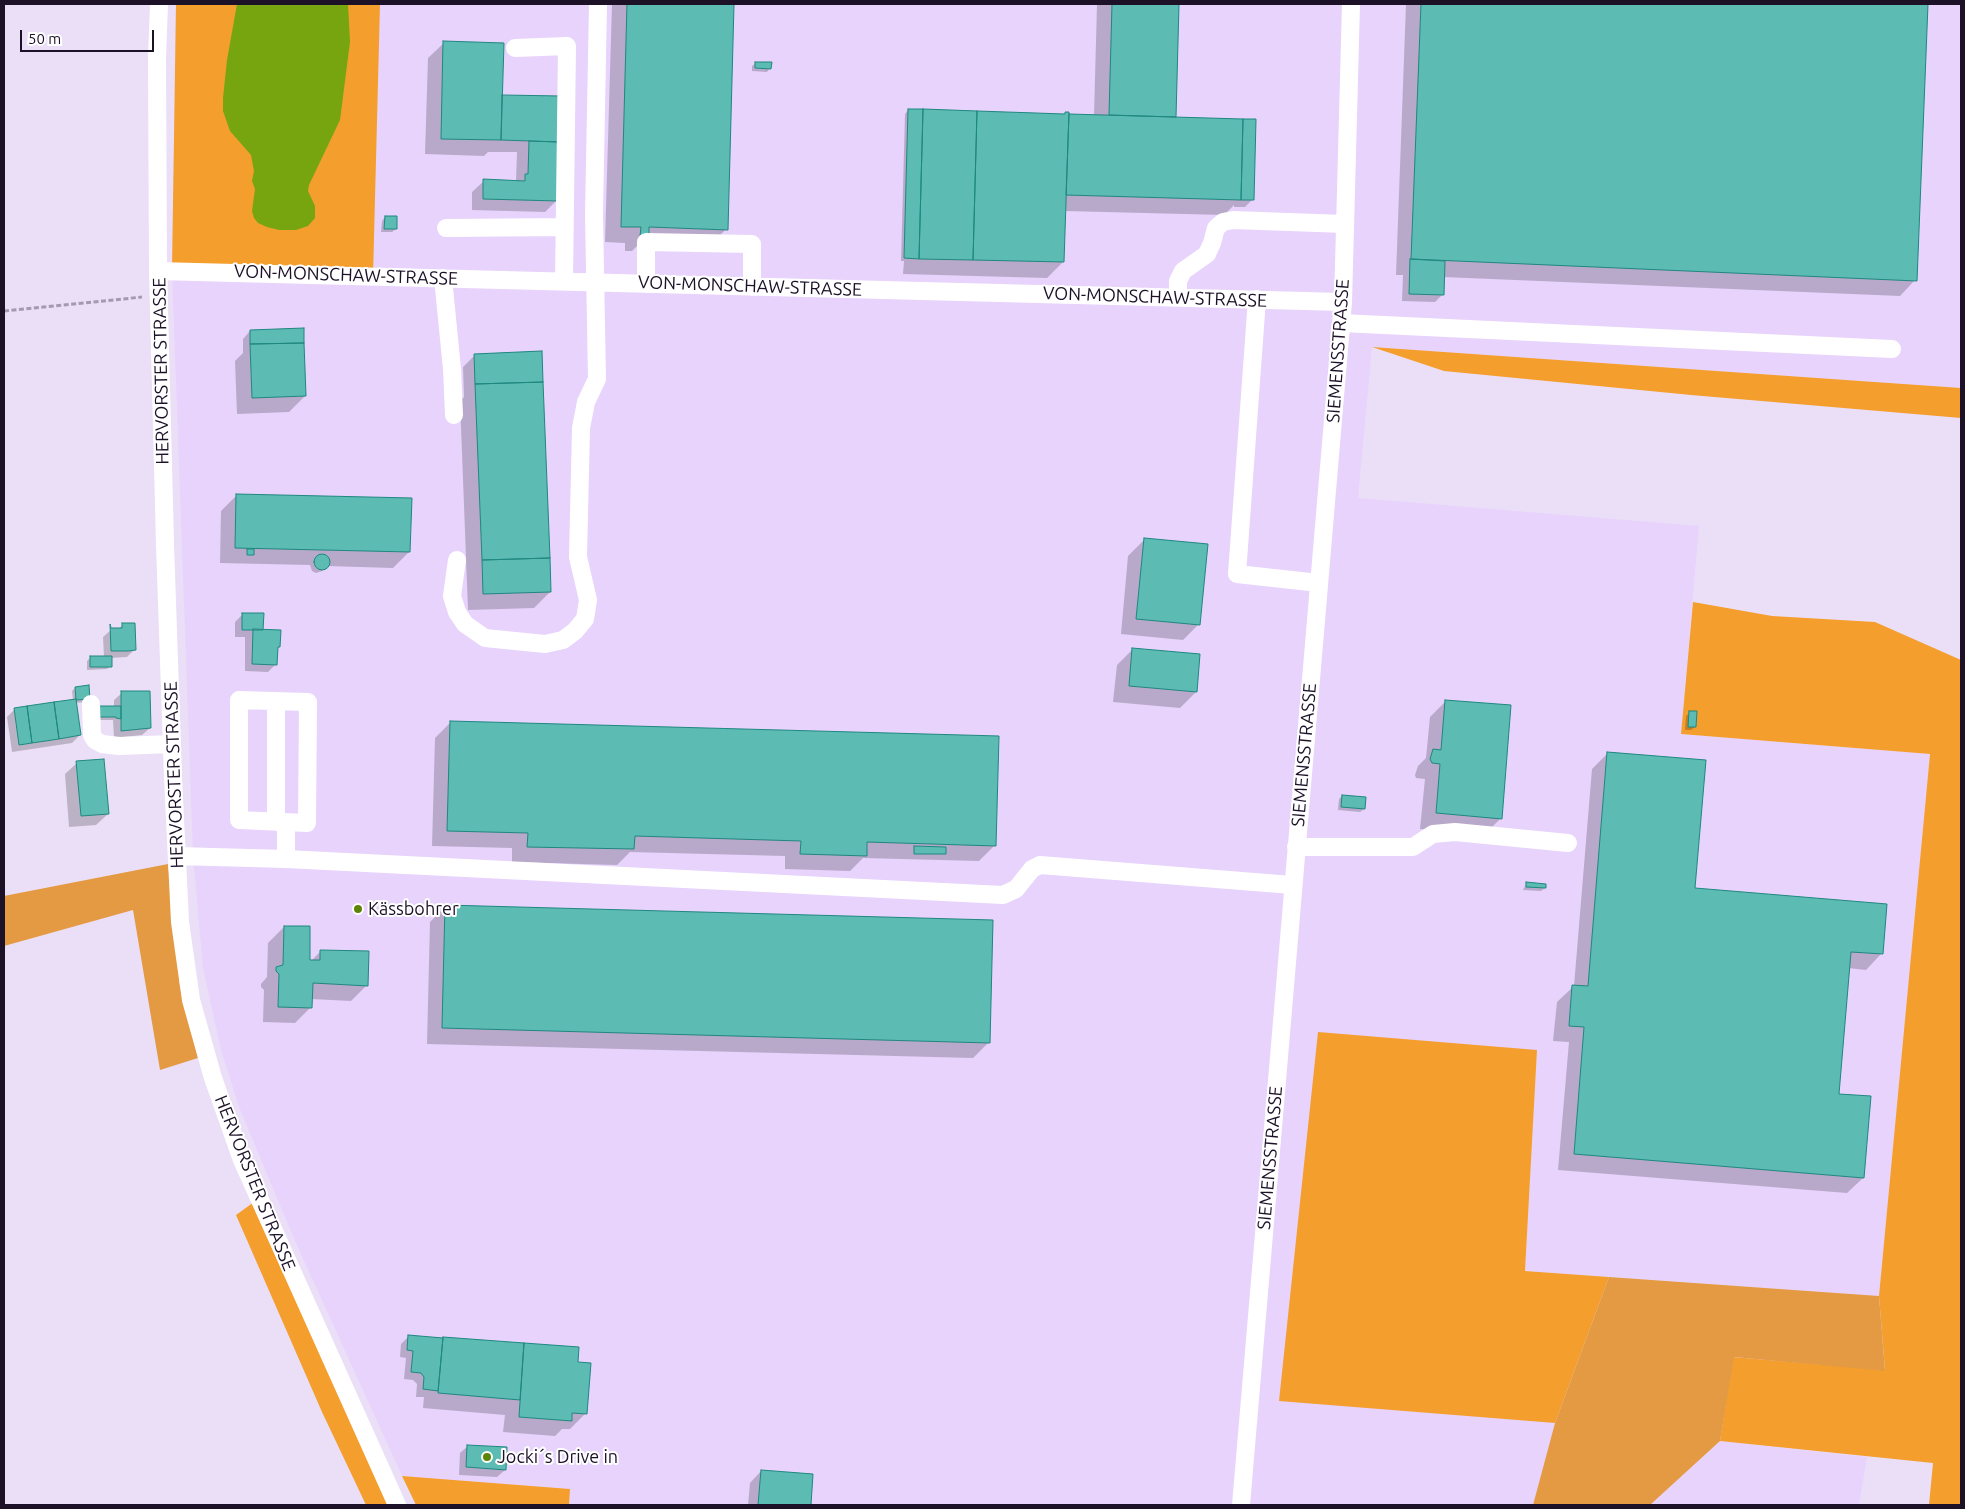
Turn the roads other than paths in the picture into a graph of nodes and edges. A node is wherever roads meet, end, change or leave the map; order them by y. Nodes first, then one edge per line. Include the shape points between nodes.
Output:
1 (159, 4) edge
2 (598, 4) edge
3 (1351, 4) edge
4 (515, 48) dead end
5 (1345, 224) junction
6 (565, 227) junction
7 (446, 228) dead end
8 (158, 271) junction
9 (443, 278) junction
10 (564, 281) junction
11 (596, 282) junction
12 (646, 284) junction
13 (752, 287) junction
14 (1178, 297) junction
15 (1257, 299) junction
16 (1343, 302) junction
17 (1341, 323) junction
18 (1892, 349) dead end
19 (454, 415) dead end
20 (457, 560) dead end
21 (1319, 583) junction
22 (276, 701) junction
23 (91, 704) dead end
24 (172, 744) junction
25 (281, 822) junction
26 (1568, 843) dead end
27 (1296, 847) junction
28 (177, 856) junction
29 (286, 859) junction
30 (1292, 885) junction
31 (397, 1505) edge
32 (1241, 1505) edge

1 - 8 street, HERVORSTER STRASSE
2 - 11 street
3 - 5 street, SIEMENSSTRASSE
4 - 6 street via 568,46
5 - 14 street via 1223,222 1216,228 1207,254 1183,271 1178,281
5 - 16 street, SIEMENSSTRASSE
6 - 7 street
6 - 10 street
8 - 9 street, VON-MONSCHAW-STRASSE
8 - 24 street, HERVORSTER STRASSE
9 - 10 street, VON-MONSCHAW-STRASSE
9 - 19 street
10 - 11 street, VON-MONSCHAW-STRASSE
11 - 12 street, VON-MONSCHAW-STRASSE
11 - 20 street via 597,378 586,402 581,428 578,557 588,600 585,619 563,640 545,644 485,638 466,624 452,596
12 - 13 street, VON-MONSCHAW-STRASSE
12 - 13 street via 646,242 752,244
13 - 14 street, VON-MONSCHAW-STRASSE
14 - 15 street, VON-MONSCHAW-STRASSE
15 - 16 street, VON-MONSCHAW-STRASSE
15 - 21 street via 1237,574
16 - 17 street, SIEMENSSTRASSE
17 - 18 street
17 - 21 street, SIEMENSSTRASSE
21 - 27 street, SIEMENSSTRASSE
22 - 25 street
22 - 25 street via 308,702 307,823
22 - 25 street via 239,700 239,820
23 - 24 street via 92,735 102,744
24 - 28 street, HERVORSTER STRASSE
25 - 29 street
26 - 27 street via 1455,832 1433,834 1413,847
27 - 30 street, SIEMENSSTRASSE
28 - 29 street
28 - 31 street, HERVORSTER STRASSE via 180,922 191,1000 213,1078 242,1160
29 - 30 street via 1003,895 1016,889 1032,869 1040,865
30 - 32 street, SIEMENSSTRASSE

